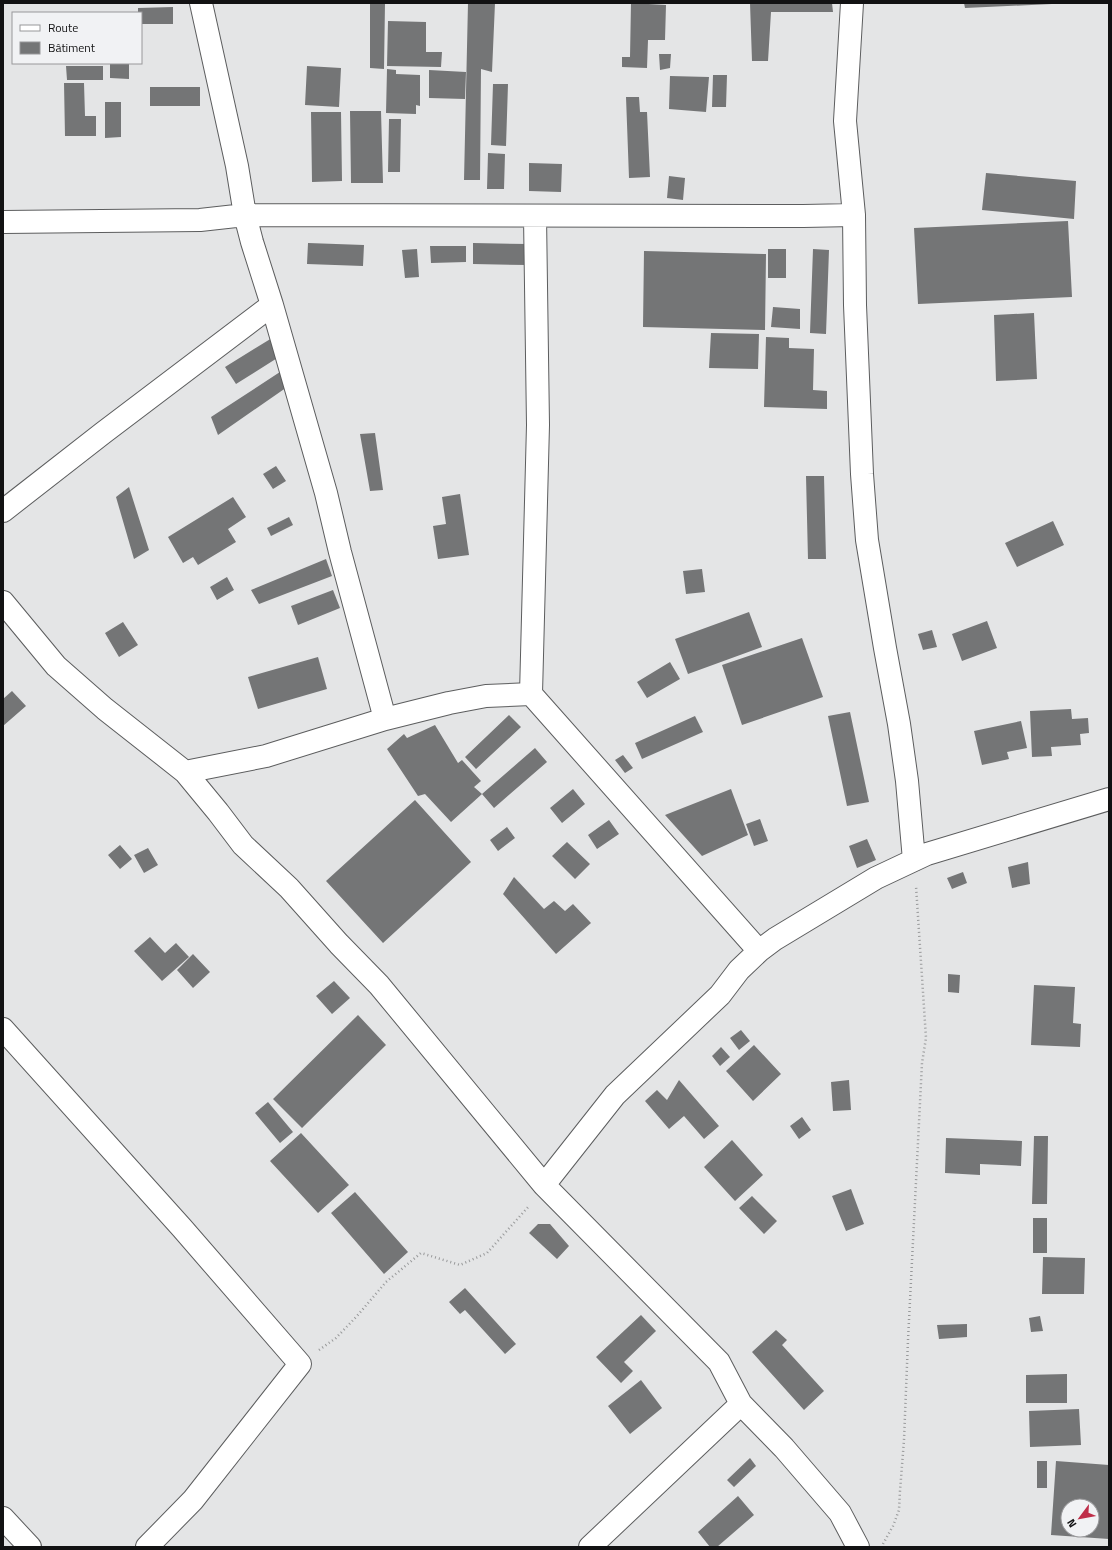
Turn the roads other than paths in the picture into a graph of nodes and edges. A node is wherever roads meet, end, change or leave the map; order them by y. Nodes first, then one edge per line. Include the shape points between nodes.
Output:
1 (201, 3) edge
2 (852, 3) edge
3 (246, 215) junction
4 (854, 215) junction
5 (535, 216) junction
6 (3, 222) edge
7 (272, 305) junction
8 (3, 511) edge
9 (3, 602) edge
10 (531, 694) junction
11 (385, 719) junction
12 (185, 772) junction
13 (1109, 799) edge
14 (914, 860) junction
15 (759, 951) junction
16 (3, 1029) edge
17 (544, 1185) junction
18 (741, 1404) junction
19 (3, 1518) edge
20 (30, 1547) edge
21 (147, 1547) edge
22 (590, 1547) edge
23 (858, 1547) edge

1 - 3 street
2 - 4 street via 845,121
3 - 5 street
3 - 6 street via 200,220
3 - 7 street
4 - 5 street
4 - 14 street via 855,305 867,540 899,724
5 - 10 street via 538,425
7 - 8 street
7 - 11 street via 326,493
9 - 12 street via 56,666 105,709
10 - 11 street via 486,696
10 - 15 street
11 - 12 street via 266,756
12 - 17 street via 243,845 289,888 379,985
13 - 14 street
14 - 15 street via 831,904
15 - 17 street via 739,970 720,995 614,1095
16 - 21 street via 300,1364 193,1500
17 - 18 street via 719,1362
18 - 22 street
18 - 23 street via 784,1448 840,1513
19 - 20 street

